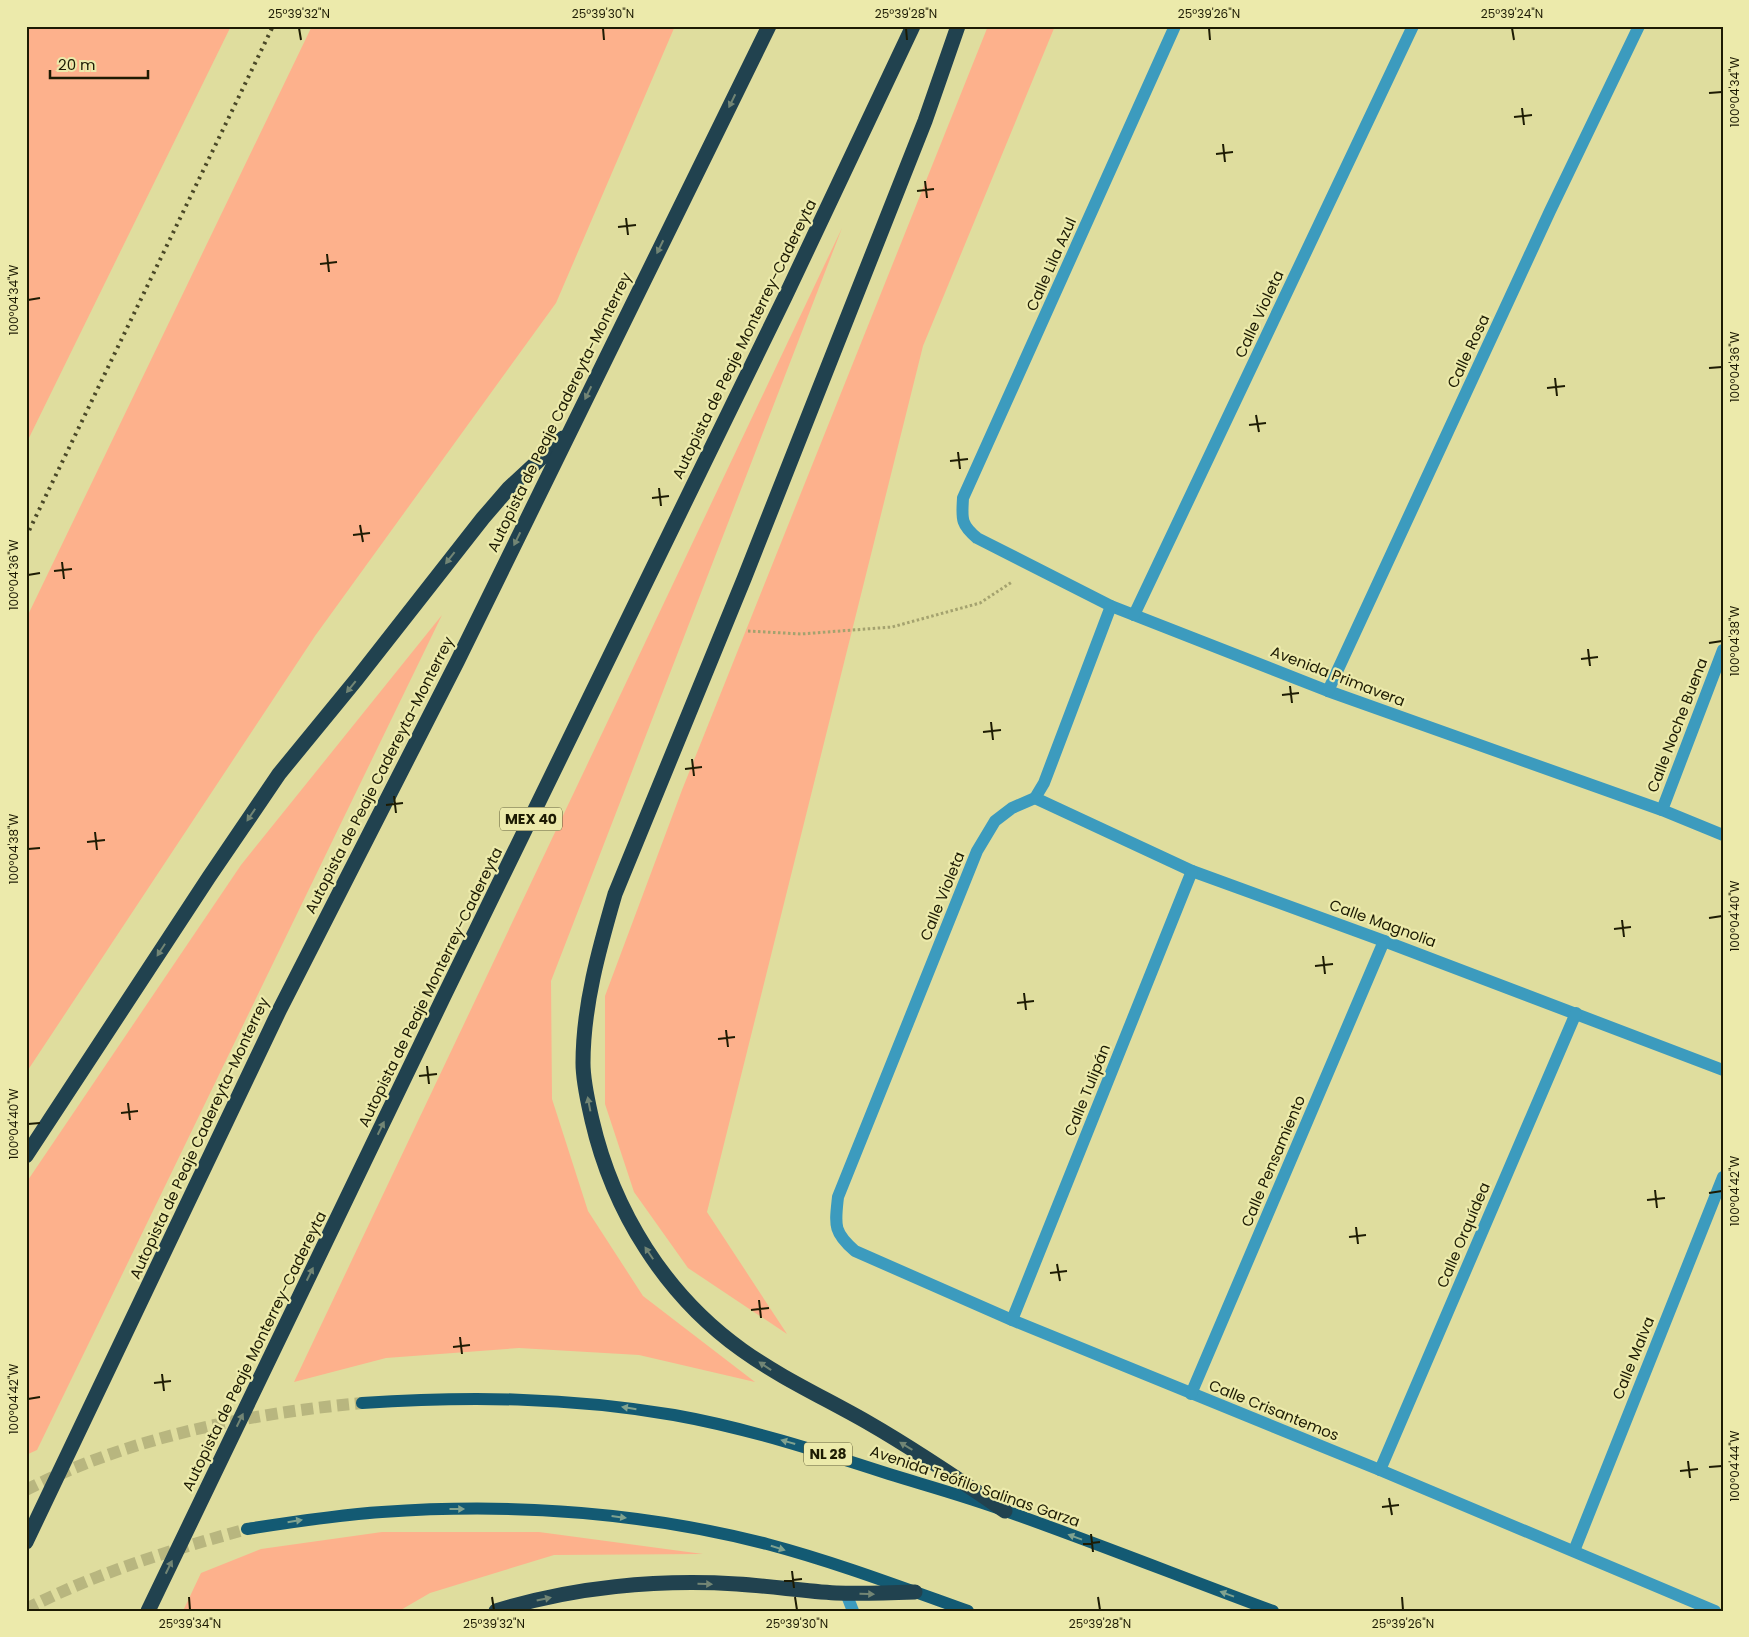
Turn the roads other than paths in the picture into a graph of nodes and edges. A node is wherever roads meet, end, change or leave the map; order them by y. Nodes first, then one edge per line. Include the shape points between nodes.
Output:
1 (756, 26) edge
2 (769, 26) edge
3 (913, 26) edge
4 (958, 26) edge
5 (1175, 26) edge
6 (1412, 26) edge
7 (1639, 26) edge
8 (744, 76) junction
9 (568, 434) junction
10 (962, 516) joint
11 (1111, 606) junction
12 (1134, 615) junction
13 (1723, 650) edge
14 (1328, 691) junction
15 (1035, 798) junction
16 (1662, 810) junction
17 (1723, 835) edge
18 (1192, 871) junction
19 (1384, 940) junction
20 (1576, 1013) junction
21 (1723, 1070) edge
22 (26, 1156) edge
23 (1723, 1177) edge
24 (836, 1222) joint
25 (1012, 1320) junction
26 (1191, 1394) junction
27 (362, 1403) tunnel mouth
28 (1380, 1470) junction
29 (1005, 1511) junction
30 (247, 1529) tunnel mouth
31 (26, 1542) edge
32 (1574, 1551) junction
33 (915, 1592) junction
34 (846, 1593) junction
35 (148, 1611) edge
36 (496, 1611) edge
37 (853, 1611) edge
38 (968, 1611) edge
39 (1273, 1611) edge
40 (1715, 1611) edge

1 - 8 highway
2 - 8 highway, Autopista de Peaje Cadereyta-Monterrey
35 -> 3 highway, Autopista de Peaje Monterrey-Cadereyta / MEX 40 via 785,297
29 -> 4 highway via 875,1427 771,1370 740,1349 684,1299 660,1270 621,1206 596,1137 583,1064 592,982 615,894 925,121
5 - 10 street, Calle Lila Azul via 963,498
6 - 12 street, Calle Violeta
7 - 14 street, Calle Rosa
8 -> 9 highway, Autopista de Peaje Cadereyta-Monterrey
9 -> 22 highway via 509,488 483,518 279,774
9 -> 31 highway, Autopista de Peaje Cadereyta-Monterrey via 457,662 280,1009
10 - 11 street, Avenida Primavera via 966,529 976,538
11 - 12 street, Avenida Primavera
11 - 15 street via 1044,783
12 - 14 street, Avenida Primavera
13 - 16 street, Calle Noche Buena
14 - 16 street, Avenida Primavera
15 - 18 street, Calle Magnolia
15 - 24 street, Calle Violeta via 1012,808 995,821 977,852 838,1198
16 - 17 street, Avenida Primavera
18 - 19 street, Calle Magnolia
18 - 25 street, Calle Tulipán
19 - 20 street, Calle Magnolia
19 - 26 street, Calle Pensamiento
20 - 21 street, Calle Magnolia
20 - 28 street, Calle Orquídea
23 - 32 street, Calle Malva
24 - 25 street, Calle Crisantemos via 842,1240 855,1251
25 - 26 street, Calle Crisantemos
26 - 28 street, Calle Crisantemos
29 -> 27 main road, Avenida Teófilo Salinas Garza / NL 28 via 792,1443 674,1415 615,1406 527,1399
28 - 32 street, Calle Crisantemos
39 -> 29 main road, Avenida Teófilo Salinas Garza / NL 28
30 -> 33 main road via 314,1518 448,1508 579,1513 705,1530 767,1544
32 - 40 street, Calle Crisantemos
34 -> 33 highway
33 - 38 main road
36 -> 34 highway via 560,1595 648,1585 736,1584
34 - 37 street

